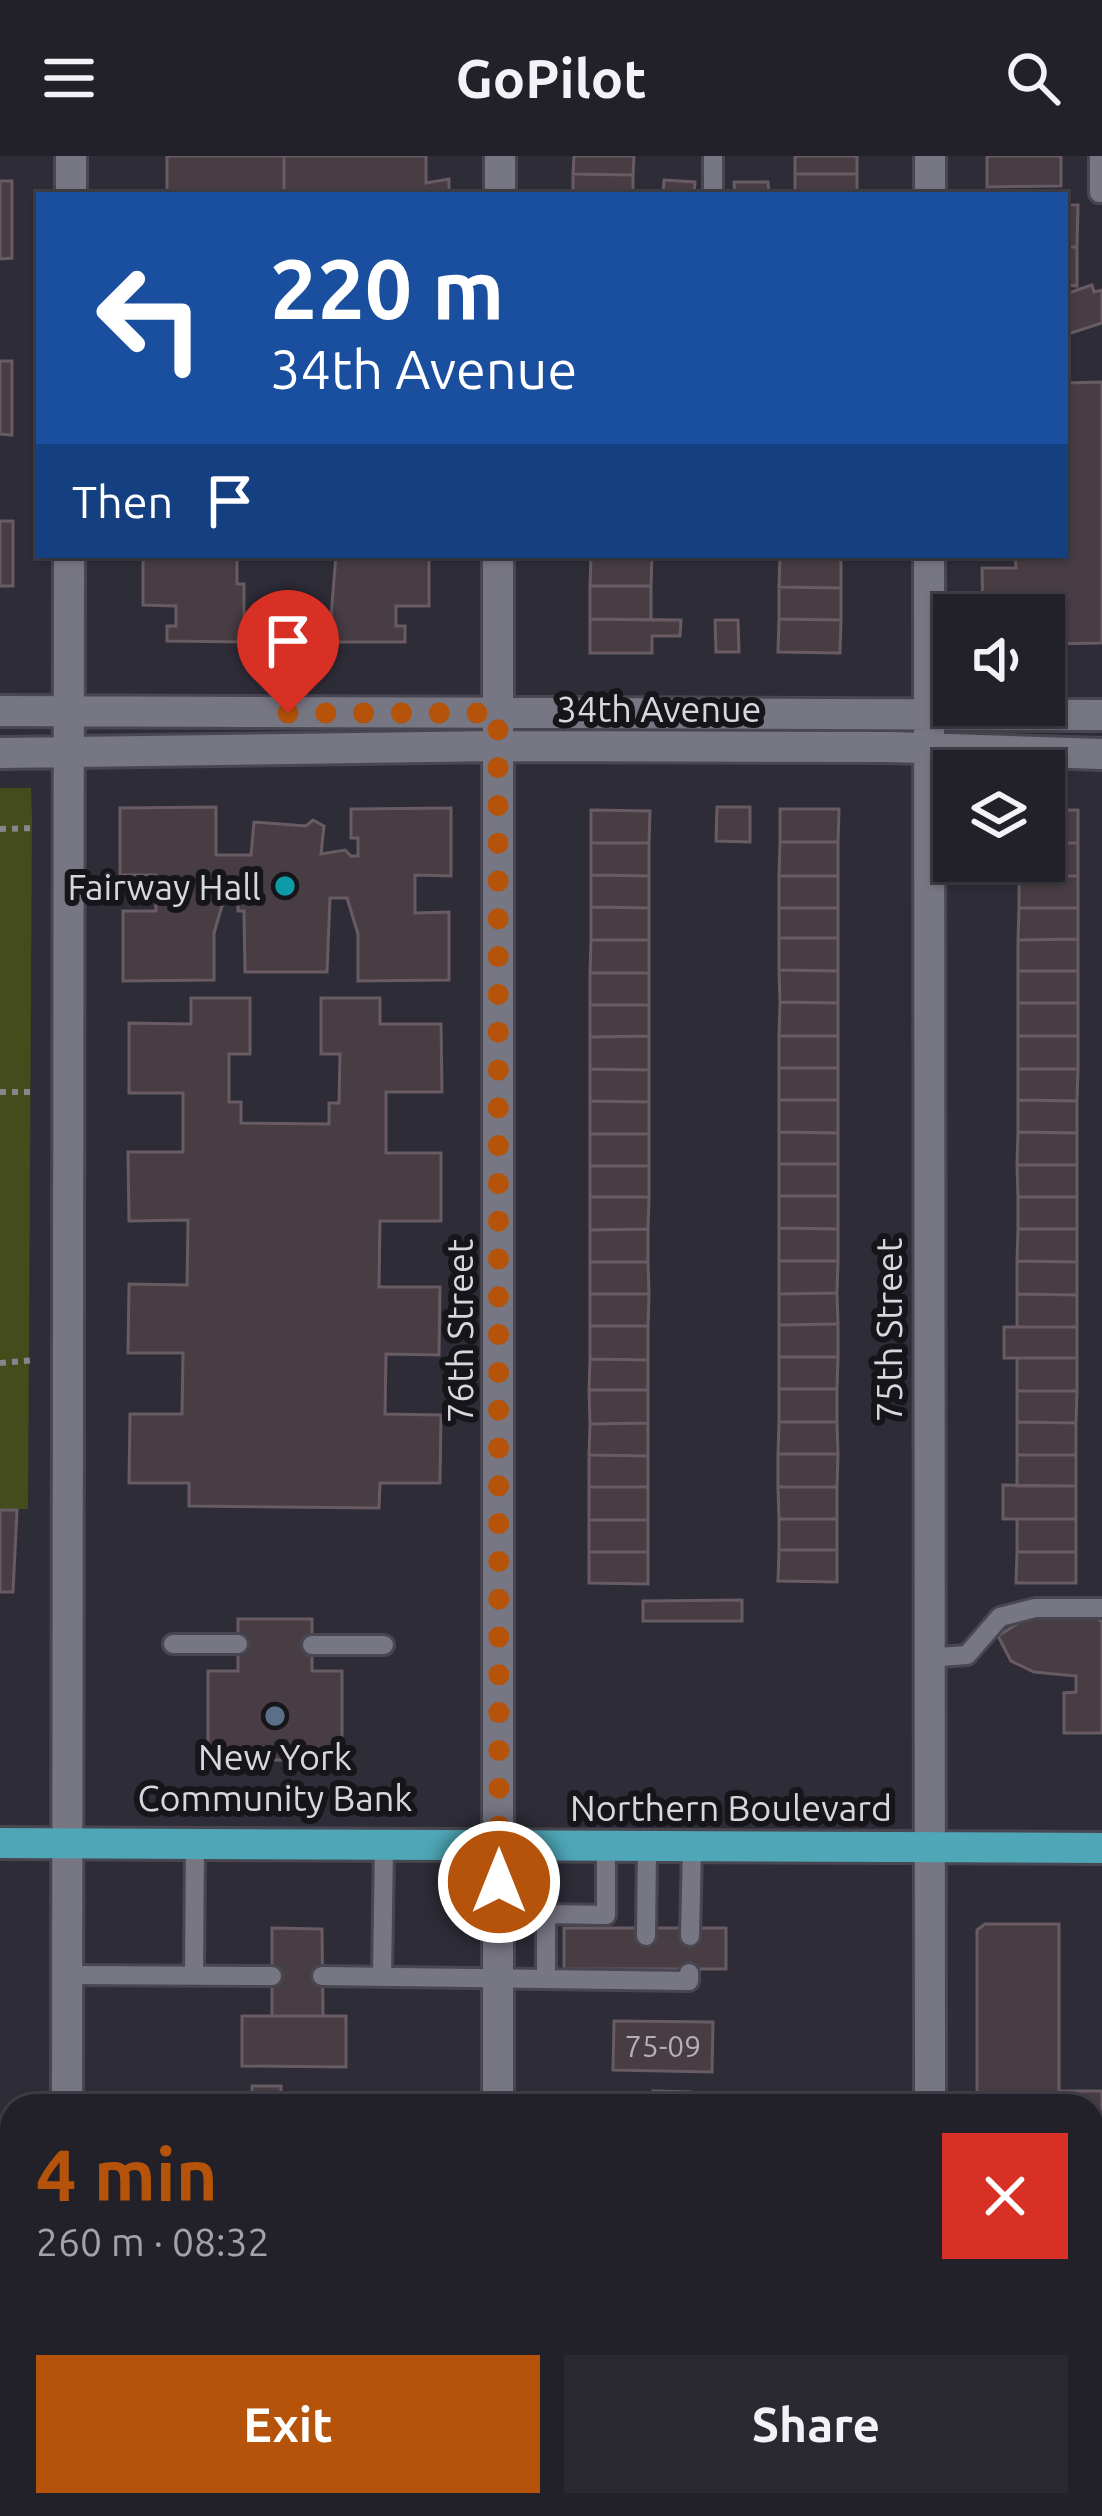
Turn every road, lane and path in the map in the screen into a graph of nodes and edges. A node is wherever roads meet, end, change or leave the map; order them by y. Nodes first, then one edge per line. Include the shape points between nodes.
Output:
1 (71, 156) edge
2 (500, 156) edge
3 (713, 156) edge
4 (930, 156) edge
5 (1099, 156) edge
6 (71, 192) edge
7 (500, 192) edge
8 (713, 192) edge
9 (930, 192) edge
10 (1099, 194) edge
11 (69, 558) edge
12 (498, 558) edge
13 (929, 558) edge
14 (0, 711) edge
15 (69, 711) junction
16 (498, 713) junction
17 (928, 715) junction
18 (1102, 715) edge
19 (498, 746) junction
20 (929, 752) junction
21 (0, 753) edge
22 (68, 753) junction
23 (1102, 754) edge
24 (36, 828) dead end
25 (0, 829) edge
26 (0, 1092) edge
27 (23, 1092) dead end
28 (1102, 1608) edge
29 (173, 1644) dead end
30 (238, 1644) dead end
31 (312, 1645) dead end
32 (384, 1646) dead end
33 (926, 1658) junction
34 (0, 1843) edge
35 (66, 1843) junction
36 (195, 1844) junction
37 (384, 1845) junction
38 (499, 1846) junction
39 (606, 1846) junction
40 (646, 1846) junction
41 (692, 1846) junction
42 (927, 1847) junction
43 (1102, 1848) edge
44 (606, 1915) junction
45 (605, 1936) dead end
46 (646, 1936) dead end
47 (690, 1936) dead end
48 (689, 1973) dead end
49 (66, 1975) junction
50 (194, 1975) junction
51 (272, 1976) dead end
52 (322, 1976) dead end
53 (382, 1976) junction
54 (499, 1977) junction
55 (546, 1978) junction
56 (67, 2094) edge
57 (498, 2094) edge
58 (930, 2094) edge

1 - 6 street
2 - 7 street
3 - 8 lane
4 - 9 street
5 - 10 lane
11 - 15 street
12 - 16 street, 76th Street
13 - 17 street, 75th Street
14 - 15 street, 34th Avenue
15 - 16 street, 34th Avenue
15 - 22 street
16 - 17 street, 34th Avenue
16 - 19 street, 76th Street
17 - 18 street, 34th Avenue
17 - 20 street, 75th Street
19 - 20 street, 34th Avenue
19 - 22 street, 34th Avenue
19 - 38 street, 76th Street
20 - 23 street, 34th Avenue
20 - 33 street, 75th Street
21 - 22 street, 34th Avenue
22 - 35 street
24 - 25 path
26 - 27 path
28 - 33 lane via 1000,1617 968,1655
29 - 30 lane
31 - 32 lane
33 - 42 street, 75th Street
34 - 35 main road, Northern Boulevard
35 - 36 main road, Northern Boulevard
35 - 49 street
36 - 37 main road, Northern Boulevard
36 - 50 lane
37 - 38 main road, Northern Boulevard
37 - 53 lane
38 - 39 main road, Northern Boulevard
38 - 54 street, 76th Street
39 - 40 main road, Northern Boulevard
39 - 44 lane
40 - 41 main road, Northern Boulevard
40 - 46 lane
41 - 42 main road, Northern Boulevard
41 - 47 lane
42 - 43 main road, Northern Boulevard
42 - 58 street, 75th Street
44 - 45 lane
44 - 55 lane via 546,1914
48 - 55 lane via 688,1981
49 - 50 lane
49 - 56 street
50 - 51 lane
52 - 53 lane
53 - 54 lane
54 - 55 lane
54 - 57 street, 76th Street

